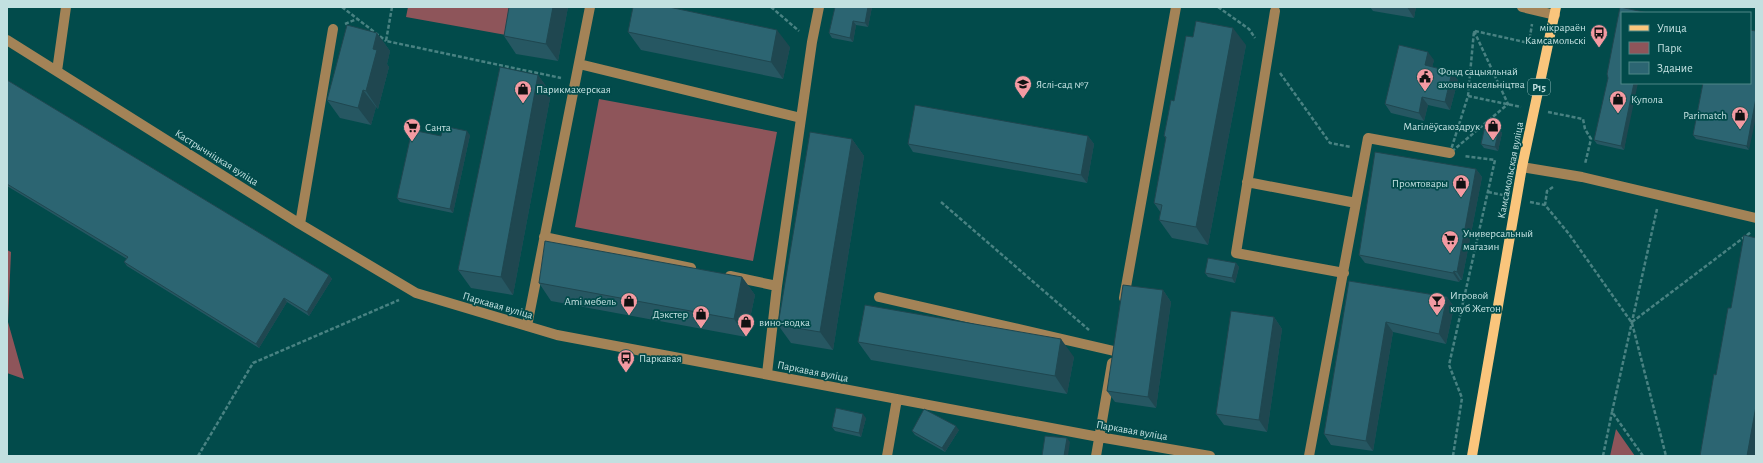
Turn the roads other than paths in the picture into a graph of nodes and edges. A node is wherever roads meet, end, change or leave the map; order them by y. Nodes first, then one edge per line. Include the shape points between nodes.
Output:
1 (66, 7) edge
2 (590, 7) edge
3 (819, 7) edge
4 (1176, 7) edge
5 (1522, 7) edge
6 (1275, 11) dead end
7 (1556, 11) edge
8 (333, 29) dead end
9 (7, 40) edge
10 (579, 64) junction
11 (57, 71) junction
12 (801, 118) junction
13 (1450, 154) road end
14 (1522, 167) junction
15 (1247, 182) junction
16 (1356, 204) junction
17 (1756, 218) edge
18 (300, 224) junction
19 (544, 237) junction
20 (700, 270) edge
21 (1344, 273) junction
22 (723, 275) edge
23 (777, 286) junction
24 (416, 293) joint
25 (879, 297) dead end
26 (1122, 307) edge
27 (527, 326) junction
28 (767, 374) junction
29 (897, 398) junction
30 (1099, 437) junction
31 (887, 456) edge
32 (1096, 456) edge
33 (1210, 456) edge
34 (1310, 456) edge
35 (1472, 456) edge

1 - 11 street
2 - 10 street
3 - 12 street
4 - 26 street
5 - 7 street
6 - 15 street
7 - 14 main road, Камсамольская вуліца / Р15
8 - 18 street
9 - 11 street, Кастрычніцкая вуліца
10 - 12 street
10 - 19 street
11 - 18 street, Кастрычніцкая вуліца
12 - 23 street
13 - 16 street via 1368,138
14 - 17 street via 1582,177
14 - 35 main road, Камсамольская вуліца / Р15
15 - 16 street
15 - 21 street via 1236,253
16 - 21 street
18 - 24 street, Кастрычніцкая вуліца
19 - 20 street
19 - 27 street
21 - 34 street
22 - 23 street
23 - 28 street
24 - 27 street, Паркавая вуліца
25 - 30 street via 1115,347
27 - 28 street, Паркавая вуліца via 557,335
28 - 29 street, Паркавая вуліца
29 - 30 street, Паркавая вуліца
29 - 31 street
30 - 32 street
30 - 33 street, Паркавая вуліца

